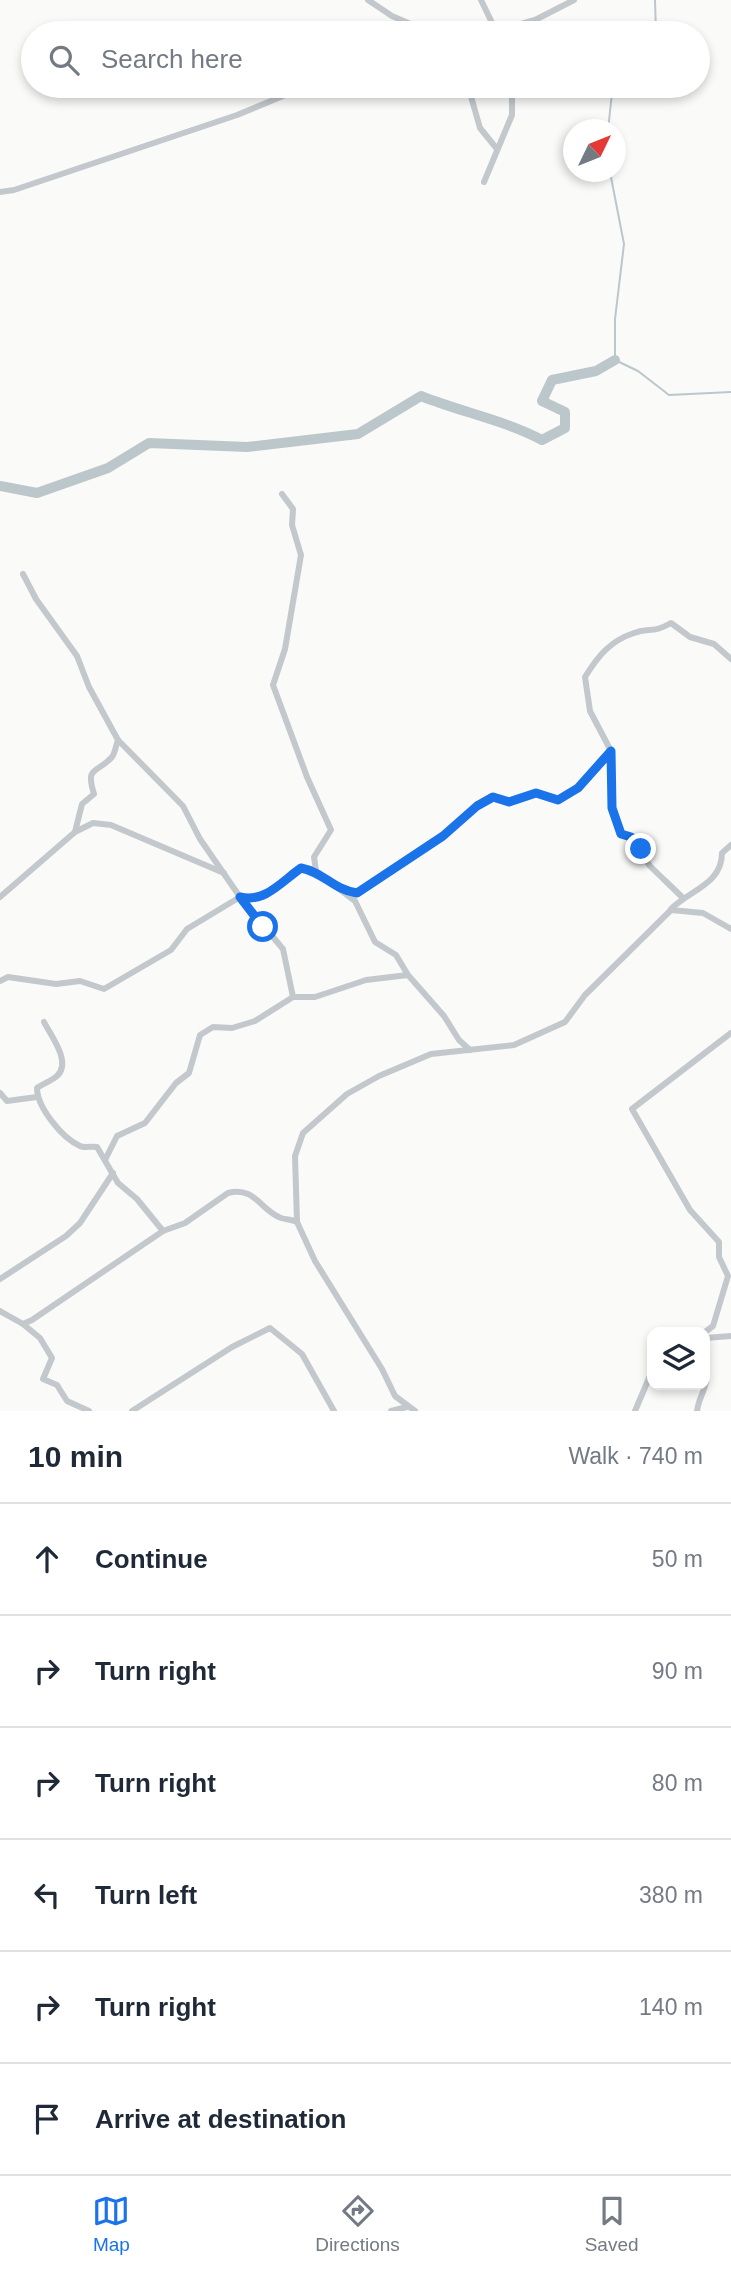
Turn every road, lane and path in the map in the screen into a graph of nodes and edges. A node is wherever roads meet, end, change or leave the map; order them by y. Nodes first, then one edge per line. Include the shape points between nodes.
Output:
1 (368, 0) edge
2 (481, 0) edge
3 (574, 0) edge
4 (404, 21) edge
5 (489, 21) edge
6 (532, 21) edge
7 (279, 98) edge
8 (472, 98) edge
9 (512, 98) edge
10 (496, 149) junction
11 (484, 182) dead end
12 (0, 192) edge
13 (282, 494) dead end
14 (23, 574) dead end
15 (731, 659) edge
16 (118, 740) junction
17 (611, 751) junction
18 (75, 832) junction
19 (731, 845) edge
20 (316, 871) junction
21 (226, 873) junction
22 (340, 890) junction
23 (0, 897) edge
24 (240, 897) junction
25 (682, 898) junction
26 (671, 910) junction
27 (731, 929) edge
28 (408, 975) junction
29 (0, 981) edge
30 (293, 998) junction
31 (44, 1022) dead end
32 (731, 1033) edge
33 (470, 1050) junction
34 (0, 1093) edge
35 (37, 1097) junction
36 (105, 1160) junction
37 (113, 1172) junction
38 (297, 1222) junction
39 (163, 1231) junction
40 (729, 1275) edge
41 (0, 1279) edge
42 (0, 1311) edge
43 (23, 1324) junction
44 (710, 1328) edge
45 (731, 1336) edge
46 (710, 1338) edge
47 (647, 1383) edge
48 (706, 1390) edge
49 (407, 1407) junction
50 (89, 1411) edge
51 (132, 1411) edge
52 (334, 1411) edge
53 (391, 1411) edge
54 (415, 1411) edge
55 (635, 1411) edge
56 (698, 1411) edge

1 - 4 street
2 - 5 street
3 - 6 street
7 - 12 street via 237,116
8 - 10 street via 481,128
9 - 10 street via 512,115
10 - 11 street
13 - 20 street via 293,509 292,525 301,555 285,649 273,685 331,830 314,857
14 - 16 street via 77,656
15 - 17 street via 714,644 690,637 671,622 655,632 636,631 602,650 585,677 590,710
16 - 18 street via 112,756 92,771 89,780 94,794 82,804
16 - 21 street via 183,806 200,839
17 - 22 street via 578,788 558,800 536,793 509,802 493,797 357,893
17 - 25 street via 612,808 621,834 631,837 648,863
18 - 21 street via 93,823 111,825
18 - 23 street
19 - 25 street via 722,853 722,867 714,877
20 - 22 street
20 - 24 street via 301,868 262,897
21 - 24 street
22 - 28 street via 355,901 375,942 396,955
24 - 29 street via 187,929 171,950 104,989 79,981 55,984 8,977
24 - 30 street via 283,949
25 - 26 street
26 - 27 street via 703,914
26 - 33 street via 585,995 565,1022 514,1045
28 - 30 street
28 - 33 street
30 - 36 street via 255,1021 232,1028 213,1027 200,1035 189,1073 145,1123 117,1136
31 - 35 street via 63,1059 57,1076 37,1088
32 - 40 street via 632,1110 691,1210 719,1242 719,1257
33 - 38 street via 431,1054 379,1076 347,1094 312,1123 295,1156
34 - 35 street via 7,1101
35 - 36 street via 62,1132 81,1147 97,1147
36 - 37 street
37 - 39 street
37 - 41 street via 80,1223
38 - 39 street via 280,1217 253,1194 237,1191
38 - 49 street via 351,1324
39 - 43 street
40 - 44 street
42 - 43 street
43 - 50 street via 40,1338 52,1358 43,1379 57,1385 67,1401
45 - 46 street
47 - 55 street
48 - 56 street
49 - 53 street
49 - 54 street
51 - 52 street via 270,1328 302,1354

